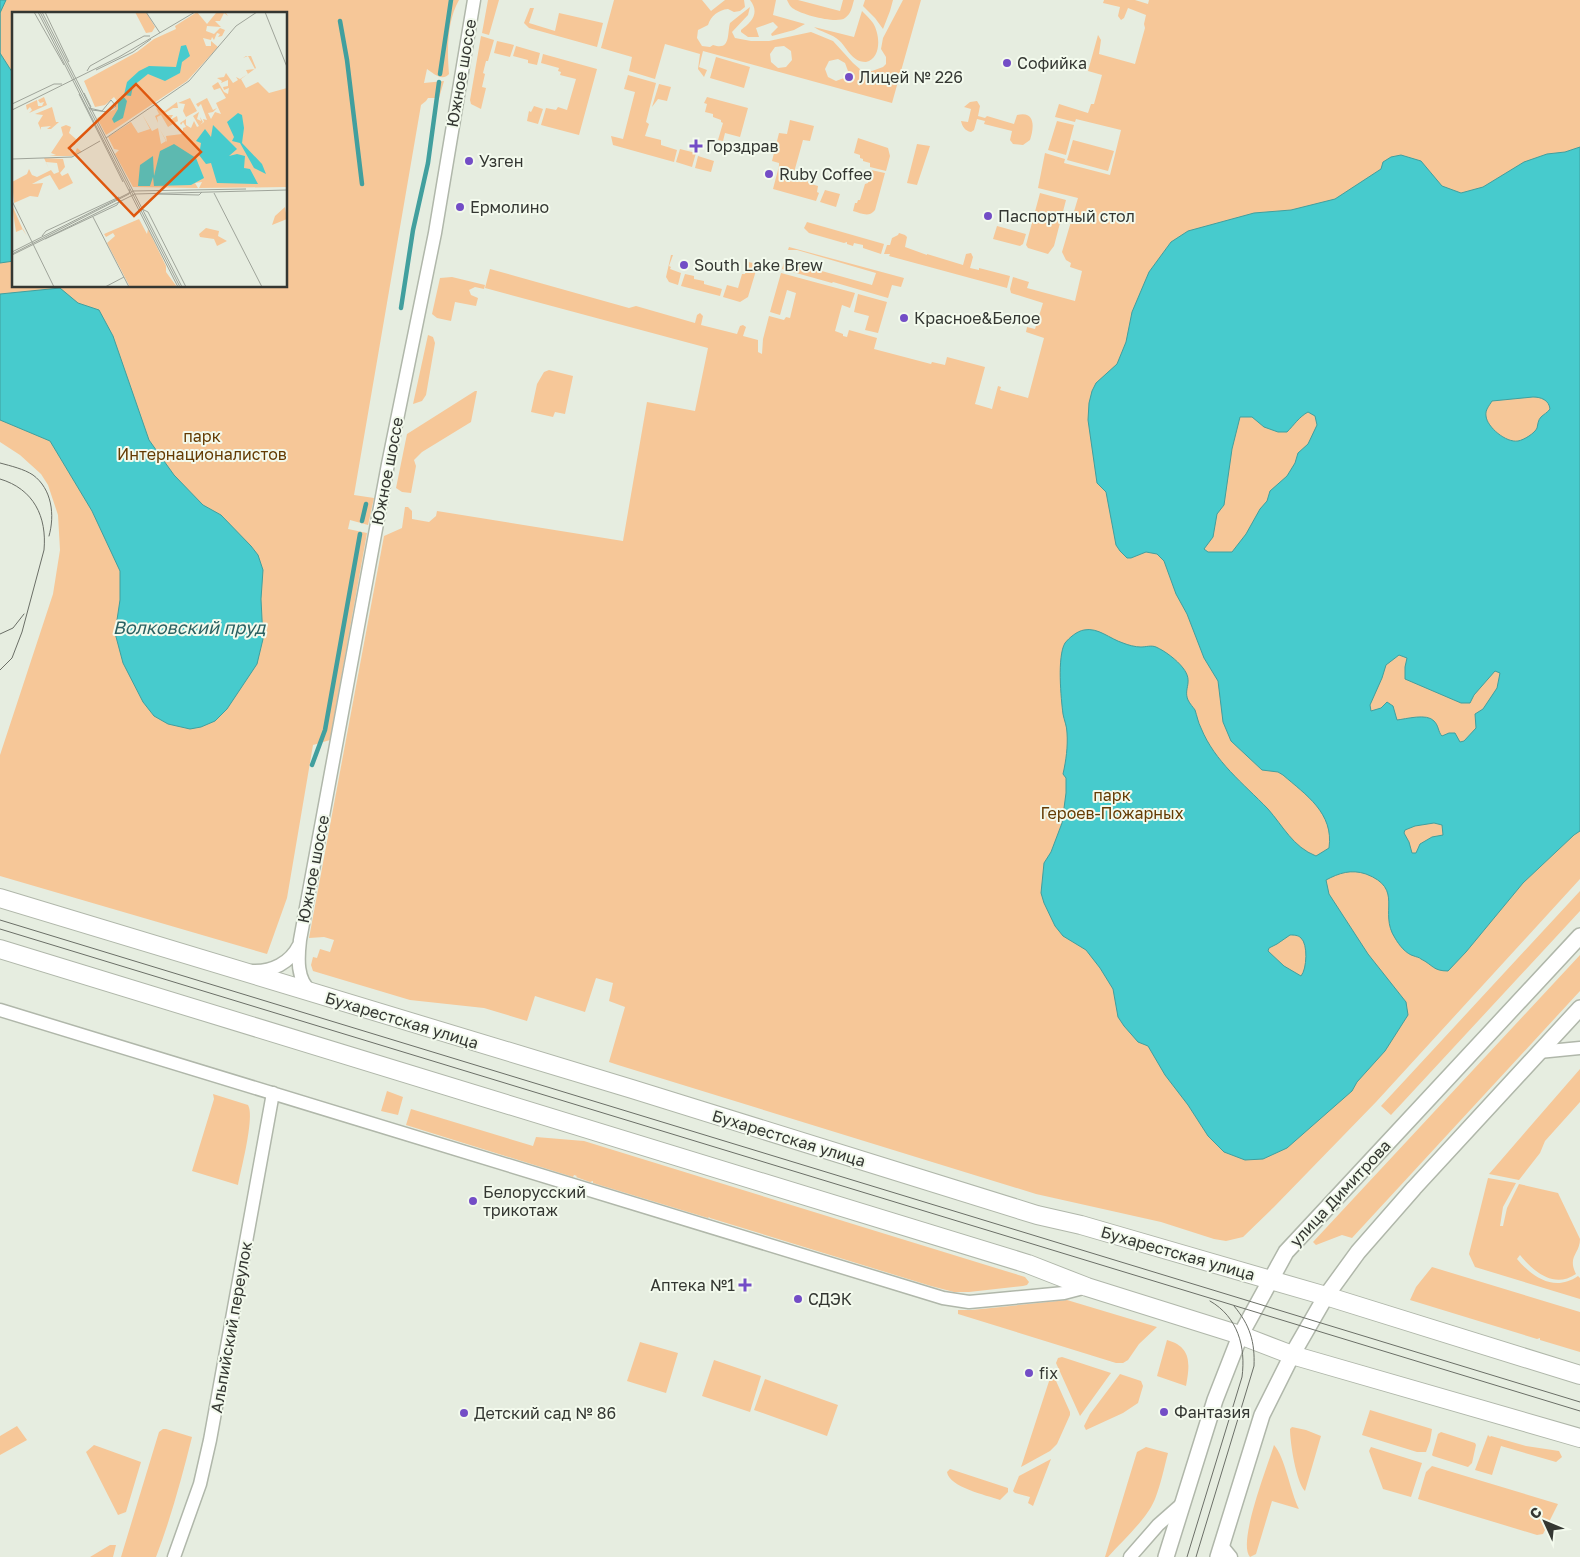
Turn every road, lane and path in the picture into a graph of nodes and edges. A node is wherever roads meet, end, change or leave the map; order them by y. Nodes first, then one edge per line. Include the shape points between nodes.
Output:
1 (474, 0) edge
2 (0, 898) edge
3 (1580, 936) edge
4 (300, 942) junction
5 (0, 949) edge
6 (238, 970) junction
7 (315, 994) junction
8 (1580, 1008) edge
9 (0, 1010) edge
10 (1580, 1048) edge
11 (1539, 1052) junction
12 (273, 1093) junction
13 (1270, 1280) junction
14 (1087, 1287) junction
15 (1326, 1296) junction
16 (1240, 1335) junction
17 (1292, 1355) junction
18 (1580, 1375) edge
19 (1580, 1438) edge
20 (1183, 1503) junction
21 (1224, 1553) edge
22 (174, 1557) edge
23 (1130, 1557) edge
24 (1166, 1557) edge

1 - 4 street, Южное шоссе via 435,233 388,464
2 - 6 main road, Бухарестская улица
3 - 13 street, улица Димитрова via 1299,1236
4 - 6 street, Южное шоссе via 279,966
4 - 7 street, Южное шоссе via 301,975 305,985
5 - 14 main road via 1028,1264
6 - 7 main road, Бухарестская улица
7 - 13 main road, Бухарестская улица via 1037,1215
8 - 11 street
9 - 12 street
10 - 11 street
11 - 15 street via 1358,1252
12 - 14 street via 943,1298 969,1302 1064,1293
12 - 22 street, Альпийский переулок via 210,1440 198,1491
13 - 15 main road, Бухарестская улица
13 - 16 street, улица Димитрова
14 - 16 main road
15 - 17 street
15 - 18 main road, Бухарестская улица
16 - 17 main road
16 - 20 street, улица Димитрова via 1215,1400
17 - 19 main road
17 - 21 street via 1262,1415
20 - 23 street
20 - 24 street, улица Димитрова

